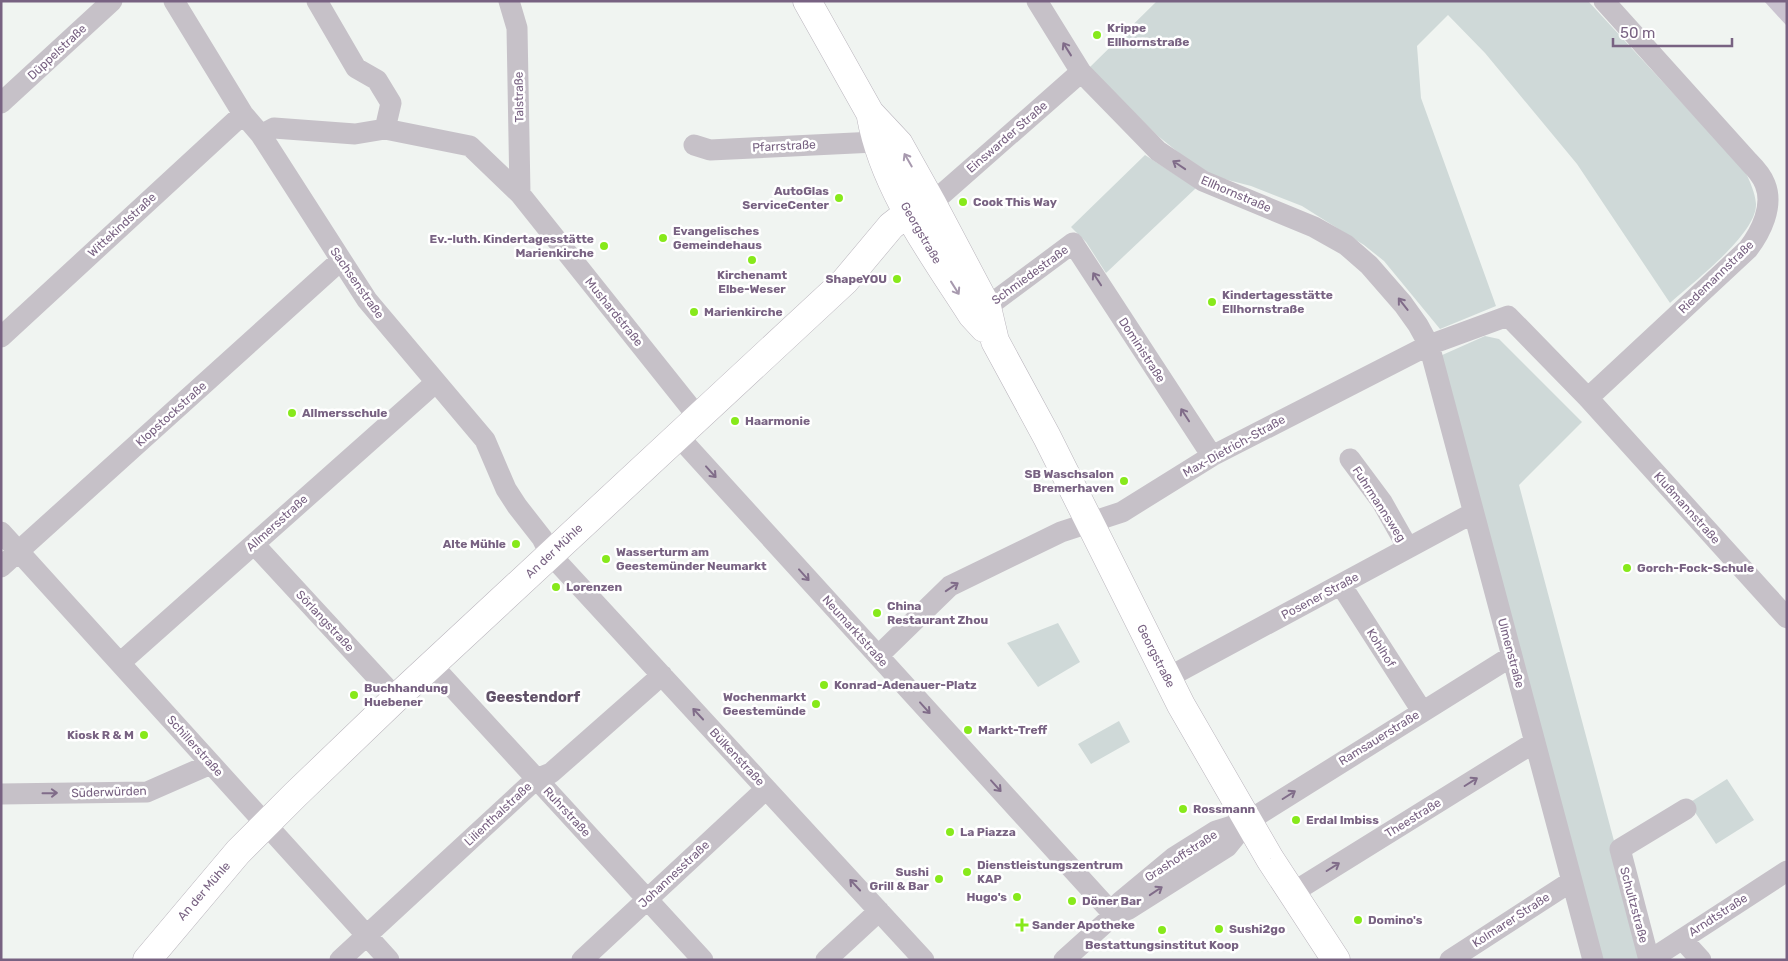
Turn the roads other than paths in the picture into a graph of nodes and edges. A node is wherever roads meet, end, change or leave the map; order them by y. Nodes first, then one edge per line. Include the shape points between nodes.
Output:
1 (112, 1) edge
2 (174, 1) edge
3 (317, 1) edge
4 (509, 1) edge
5 (807, 1) edge
6 (1037, 1) edge
7 (1604, 1) edge
8 (1081, 72) junction
9 (1, 103) edge
10 (870, 113) junction
11 (243, 114) junction
12 (385, 129) junction
13 (260, 135) junction
14 (875, 142) junction
15 (694, 145) dead end
16 (520, 194) junction
17 (920, 216) junction
18 (1073, 243) joint
19 (340, 261) junction
20 (987, 306) junction
21 (1, 337) edge
22 (996, 341) junction
23 (1428, 345) junction
24 (435, 383) junction
25 (1588, 398) junction
26 (698, 417) junction
27 (678, 436) junction
28 (1212, 456) junction
29 (1350, 459) dead end
30 (1473, 513) junction
31 (1089, 522) junction
32 (1, 532) edge
33 (254, 544) junction
34 (1408, 548) junction
35 (19, 551) junction
36 (550, 554) junction
37 (1, 567) edge
38 (1341, 585) junction
39 (1787, 618) edge
40 (878, 656) junction
41 (1512, 656) junction
42 (120, 664) junction
43 (432, 665) junction
44 (662, 675) junction
45 (1167, 678) junction
46 (396, 698) junction
47 (1422, 711) junction
48 (1535, 742) junction
49 (211, 764) junction
50 (536, 779) junction
51 (766, 789) junction
52 (1, 794) edge
53 (1686, 809) dead end
54 (1248, 821) junction
55 (265, 824) junction
56 (1787, 870) edge
57 (1572, 881) junction
58 (1292, 893) junction
59 (647, 899) junction
60 (879, 911) junction
61 (1114, 915) junction
62 (366, 935) junction
63 (1682, 939) junction
64 (147, 960) edge
65 (164, 960) edge
66 (340, 960) edge
67 (389, 960) edge
68 (582, 960) edge
69 (703, 960) edge
70 (826, 960) edge
71 (924, 960) edge
72 (1064, 960) edge
73 (1336, 960) edge
74 (1450, 960) edge
75 (1593, 960) edge
76 (1649, 960) edge
77 (1701, 960) edge

1 - 9 street, Düppelstraße
2 - 11 street, Sachsenstraße
3 - 12 street via 356,68 378,80 391,103
4 - 16 street, Talstraße via 517,28
5 - 10 main road, Georgstraße
8 -> 6 street, Ellhornstraße
7 - 25 street, Riedemannstraße via 1749,162 1765,184 1767,198 1763,224 1748,250
8 - 17 street, Einswarder Straße
23 -> 8 street, Ellhornstraße via 1403,304 1370,264 1346,245 1314,227 1203,181 1158,151
10 - 14 main road, Georgstraße
17 -> 10 main road, Georgstraße via 899,144
11 - 13 street, Sachsenstraße
11 - 21 street, Wittekindstraße
12 - 13 street, Mushardstraße via 355,134 274,128
12 - 16 street, Mushardstraße via 470,146
13 - 19 street, Sachsenstraße
14 - 15 street, Pfarrstraße via 710,150
14 - 17 main road, Georgstraße
16 - 26 street, Mushardstraße
17 - 20 main road, Georgstraße
17 -> 22 main road, Georgstraße via 972,316
17 - 26 main road, An der Mühle via 891,226 845,280
18 - 20 street, Schmiedestraße
28 -> 18 street, Doministraße
19 - 24 street, Sachsenstraße via 367,300
19 - 35 street, Klopstockstraße
20 - 22 main road, Georgstraße
22 - 31 main road, Georgstraße
23 - 25 street, Max-Dietrich-Straße via 1508,316
23 - 28 street, Max-Dietrich-Straße
23 - 30 street, Ulmenstraße
24 - 33 street, Allmersstraße
24 - 36 street, Sachsenstraße via 485,440 506,489
25 - 39 street, Klußmannstraße
26 - 27 main road, An der Mühle
27 - 36 main road, An der Mühle
27 -> 40 street, Neumarktstraße
28 - 31 street, Max-Dietrich-Straße via 1122,512
29 - 34 street, Fuhrmannsweg via 1382,502
30 - 34 street, Posener Straße
30 - 41 street, Ulmenstraße
40 -> 31 street, Max-Dietrich-Straße via 950,586 1061,532
31 - 45 main road, Georgstraße
32 - 35 street, Schillerstraße
33 - 42 street, Allmersstraße
33 - 46 street, Sörlangstraße
34 - 38 street, Posener Straße
35 - 37 street, Klopstockstraße
35 - 42 street, Schillerstraße
36 - 43 main road, An der Mühle
36 - 44 street, Bülkenstraße
38 - 45 street, Posener Straße
38 - 47 street, Kohlhof
40 -> 61 street, Neumarktstraße
41 - 47 street, Ramsauerstraße
41 - 48 street, Ulmenstraße
42 - 49 street, Schillerstraße
43 - 46 main road, An der Mühle
43 - 50 street, Ruhrstraße
44 - 50 street, Lilienthalstraße via 551,773
51 -> 44 street, Bülkenstraße
45 - 54 main road, Georgstraße
46 - 55 main road, An der Mühle
54 -> 47 street, Ramsauerstraße
48 - 57 street, Ulmenstraße
58 -> 48 street, Theestraße
52 -> 49 street, Süderwürden via 147,792
49 - 55 street, Schillerstraße
50 - 59 street, Ruhrstraße
50 - 62 street, Lilienthalstraße
51 - 59 street, Johannesstraße
60 -> 51 street, Bülkenstraße
53 - 76 street, Schultzstraße via 1620,850
54 - 58 main road, Georgstraße
54 - 61 street, Grashoffstraße via 1227,847 1130,910
55 - 62 street, Schillerstraße
55 - 64 main road, An der Mühle
55 - 65 main road, An der Mühle via 174,942
56 - 63 street, Arndtstraße
57 - 74 street, Kolmarer Straße
57 - 75 street, Ulmenstraße
58 - 73 main road, Georgstraße
59 - 68 street, Johannesstraße
59 - 69 street, Ruhrstraße
60 - 70 street
60 - 71 street, Bülkenstraße
61 - 72 street, Grashoffstraße
62 - 66 street, Lilienthalstraße
62 - 67 street, Schillerstraße
63 - 76 street, Arndtstraße
63 - 77 street

